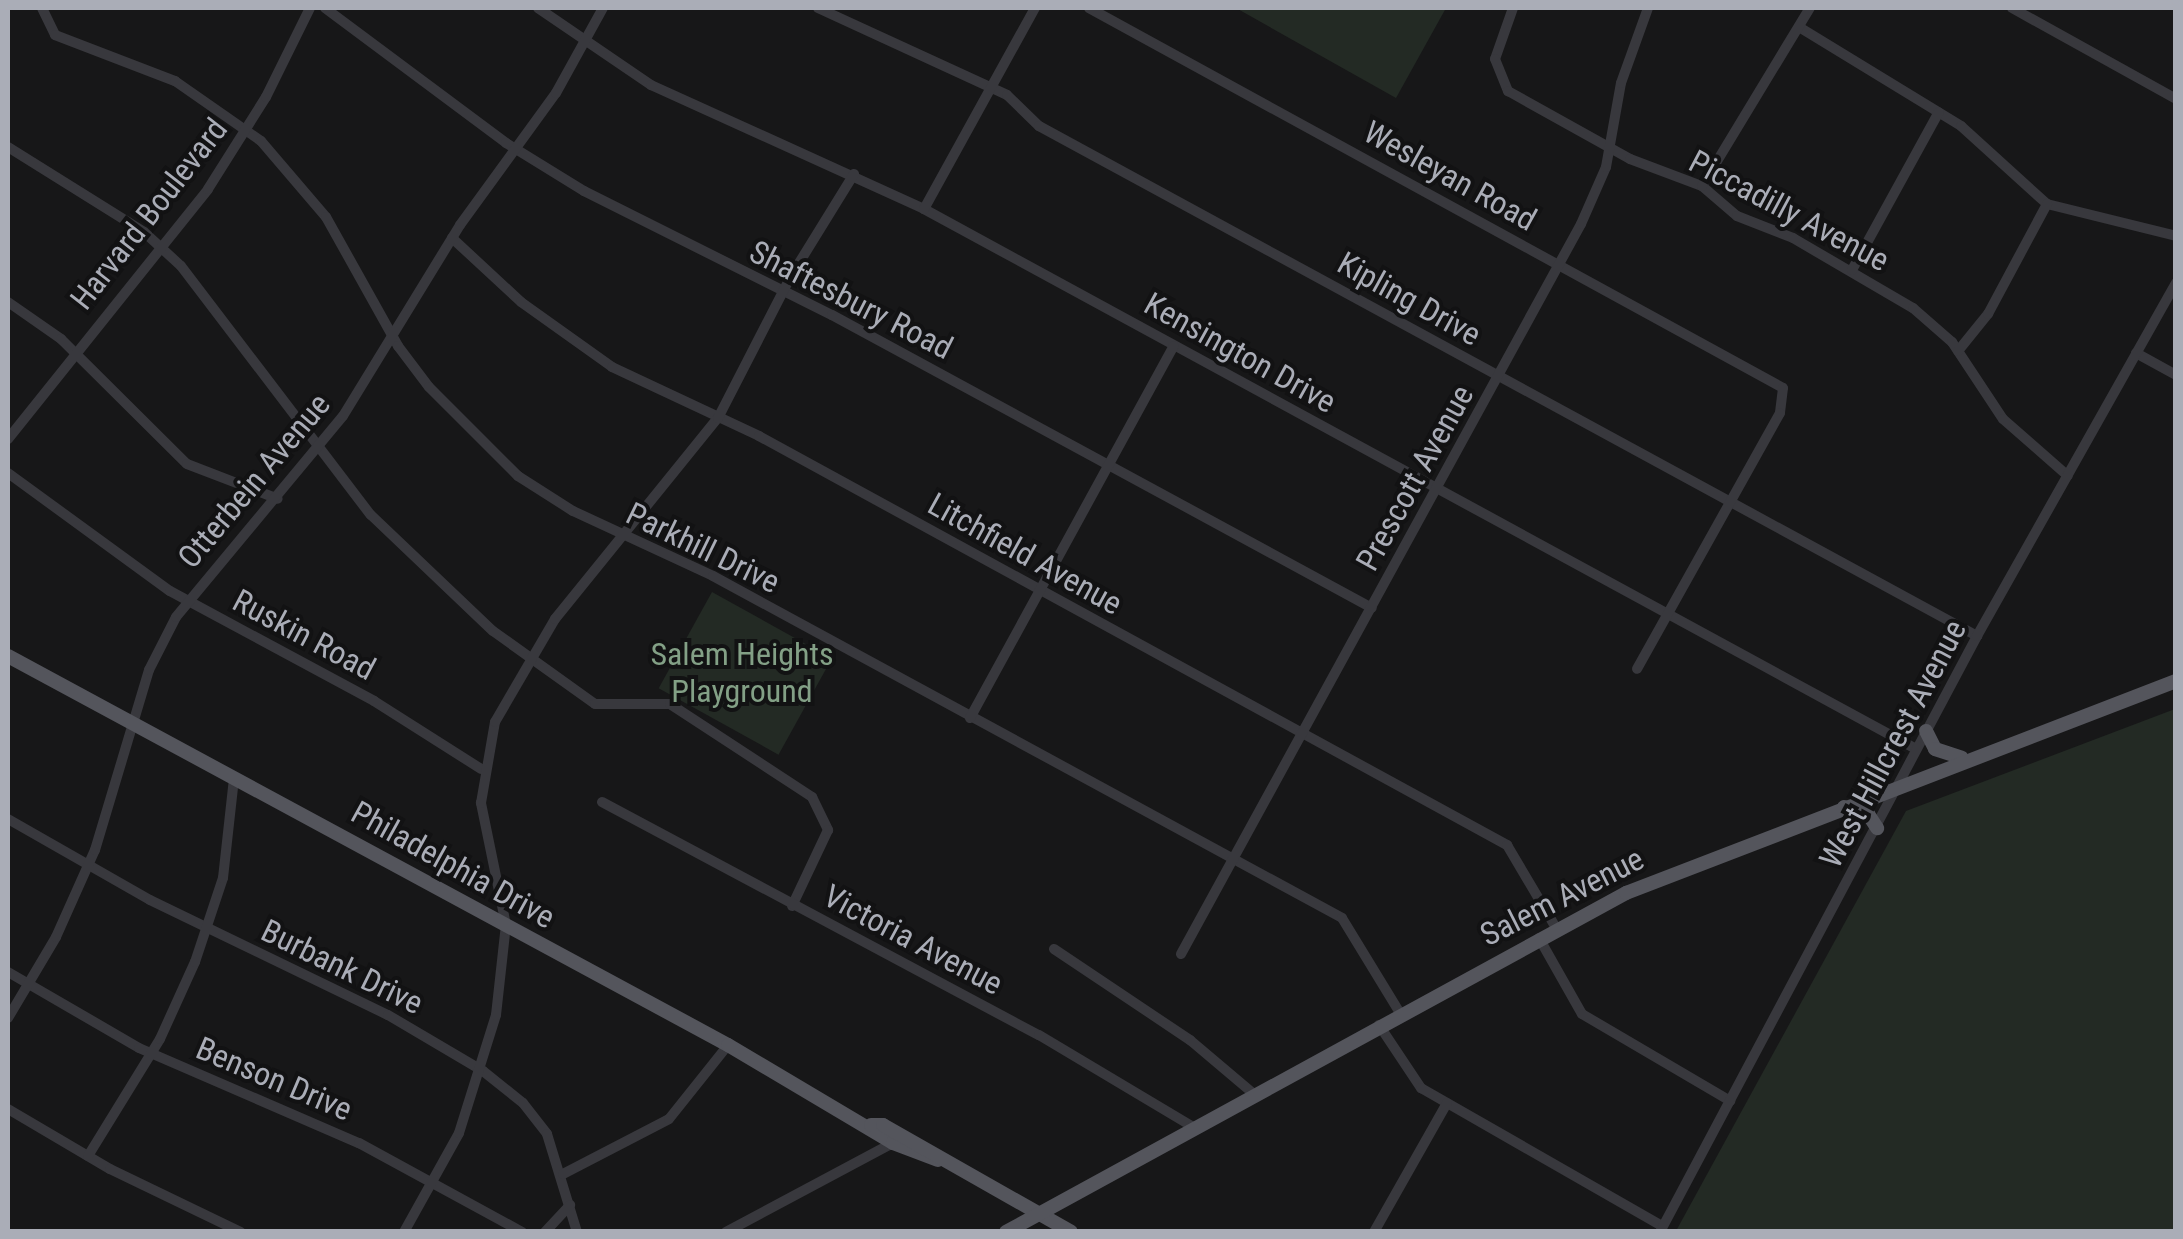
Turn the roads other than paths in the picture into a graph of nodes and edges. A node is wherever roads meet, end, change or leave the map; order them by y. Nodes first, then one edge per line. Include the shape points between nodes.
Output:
1 (42, 8) edge
2 (310, 8) edge
3 (325, 8) edge
4 (538, 8) edge
5 (603, 8) edge
6 (818, 8) edge
7 (1035, 8) edge
8 (1089, 8) edge
9 (1513, 8) edge
10 (1648, 8) edge
11 (1810, 8) edge
12 (2012, 8) edge
13 (1799, 27) junction
14 (586, 44) junction
15 (992, 88) junction
16 (2176, 99) edge
17 (1939, 112) junction
18 (246, 129) junction
19 (8, 148) edge
20 (515, 148) junction
21 (1609, 148) junction
22 (854, 174) junction
23 (1702, 186) junction
24 (2047, 204) junction
25 (924, 209) junction
26 (2176, 236) edge
27 (452, 238) junction
28 (162, 248) junction
29 (1559, 263) junction
30 (1852, 270) junction
31 (2176, 283) edge
32 (783, 290) junction
33 (8, 302) edge
34 (394, 334) junction
35 (1174, 346) junction
36 (74, 351) junction
37 (1958, 352) junction
38 (2136, 352) junction
39 (2176, 375) edge
40 (1498, 376) junction
41 (718, 418) junction
42 (8, 439) edge
43 (318, 450) junction
44 (1109, 464) junction
45 (8, 473) edge
46 (2068, 476) junction
47 (1437, 489) junction
48 (278, 500) junction
49 (1728, 502) junction
50 (623, 534) junction
51 (1039, 591) junction
52 (187, 601) junction
53 (1372, 608) junction
54 (1668, 614) junction
55 (1977, 636) junction
56 (8, 656) edge
57 (528, 660) junction
58 (1637, 670) dead end
59 (2176, 681) edge
60 (970, 718) junction
61 (134, 724) junction
62 (1926, 730) junction
63 (1303, 734) junction
64 (1916, 749) junction
65 (1963, 758) junction
66 (482, 770) junction
67 (234, 778) junction
68 (1902, 782) junction
69 (602, 802) dead end
70 (1843, 807) junction
71 (8, 818) edge
72 (1877, 828) junction
73 (1234, 860) junction
74 (87, 866) junction
75 (792, 906) junction
76 (506, 925) junction
77 (1556, 928) junction
78 (207, 929) junction
79 (1538, 937) junction
80 (1054, 949) dead end
81 (1181, 954) dead end
82 (8, 972) edge
83 (28, 985) junction
84 (1400, 1014) junction
85 (8, 1018) edge
86 (1379, 1025) junction
87 (728, 1045) junction
88 (152, 1054) junction
89 (483, 1071) junction
90 (1254, 1094) junction
91 (1730, 1101) junction
92 (1447, 1102) junction
93 (8, 1109) edge
94 (871, 1125) junction
95 (1196, 1128) junction
96 (893, 1143) junction
97 (88, 1156) junction
98 (938, 1160) junction
99 (563, 1174) junction
100 (436, 1181) junction
101 (570, 1205) junction
102 (1038, 1214) junction
103 (1661, 1229) edge
104 (240, 1232) edge
105 (404, 1232) edge
106 (522, 1232) edge
107 (545, 1232) edge
108 (576, 1232) edge
109 (726, 1232) edge
110 (1006, 1232) edge
111 (1071, 1232) edge
112 (1374, 1232) edge

1 - 18 street, Parkhill Drive via 51,31 150,68
2 - 18 street, Harvard Boulevard
3 - 20 street, Shaftesbury Road
4 - 14 street, Kensington Drive
5 - 14 street, Otterbein Avenue
6 - 15 street, Kipling Drive
7 - 15 street
8 - 29 street, Wesleyan Road
9 - 21 street, Piccadilly Avenue via 1496,53 1497,74 1515,96
10 - 21 street, Prescott Avenue via 1625,68
11 - 13 street
12 - 16 street
13 - 17 street
13 - 23 street via 1735,122
14 - 20 street, Otterbein Avenue
14 - 22 street, Kensington Drive via 699,110
15 - 25 street
15 - 40 street, Kipling Drive via 1039,126
17 - 24 street via 2036,188
17 - 30 street
18 - 28 street, Harvard Boulevard
18 - 34 street, Parkhill Drive via 311,196
19 - 28 street
20 - 27 street, Otterbein Avenue
20 - 32 street, Shaftesbury Road via 672,240
21 - 23 street, Piccadilly Avenue
21 - 29 street, Prescott Avenue
22 - 25 street, Kensington Drive
22 - 32 street
23 - 30 street, Piccadilly Avenue via 1736,216
24 - 26 street
24 - 37 street via 1988,314
25 - 35 street, Kensington Drive
27 - 34 street, Otterbein Avenue
27 - 41 street, Litchfield Avenue via 577,345
28 - 36 street, Harvard Boulevard
28 - 43 street
29 - 40 street, Prescott Avenue
29 - 49 street, Wesleyan Road via 1774,379 1784,392 1780,414
30 - 37 street, Piccadilly Avenue via 1914,308
31 - 38 street, West Hillcrest Avenue
32 - 41 street
32 - 44 street, Shaftesbury Road
33 - 36 street
34 - 43 street, Otterbein Avenue
34 - 50 street, Parkhill Drive via 429,387 491,454 557,502
35 - 44 street
35 - 47 street, Kensington Drive
36 - 42 street, Harvard Boulevard
36 - 48 street via 195,470
37 - 46 street, Piccadilly Avenue via 2004,419
38 - 39 street
38 - 46 street, West Hillcrest Avenue
40 - 47 street, Prescott Avenue
40 - 49 street, Kipling Drive
41 - 50 street
41 - 51 street, Litchfield Avenue
43 - 48 street, Otterbein Avenue
43 - 57 street via 430,576
44 - 51 street
44 - 53 street, Shaftesbury Road
45 - 52 street, Ruskin Road
46 - 55 street, West Hillcrest Avenue
47 - 53 street, Prescott Avenue
47 - 54 street, Kensington Drive
48 - 52 street, Otterbein Avenue
49 - 54 street
49 - 55 street, Kipling Drive
50 - 57 street
50 - 60 street, Parkhill Drive
51 - 60 street
51 - 63 street, Litchfield Avenue
52 - 61 street, Otterbein Avenue via 154,658
52 - 66 street, Ruskin Road via 374,701
53 - 63 street, Prescott Avenue
54 - 58 street
54 - 64 street, Kensington Drive
55 - 62 street, West Hillcrest Avenue
56 - 61 main road, Philadelphia Drive
57 - 66 street via 495,722
57 - 75 street via 601,707 670,704 812,797 827,817 822,846
59 - 65 main road, Salem Avenue
60 - 73 street, Parkhill Drive
61 - 67 main road, Philadelphia Drive
61 - 74 street, Otterbein Avenue
62 - 64 street, West Hillcrest Avenue
62 - 65 main road via 1934,749
63 - 73 street, Prescott Avenue
63 - 77 street, Litchfield Avenue via 1510,848
64 - 68 street, West Hillcrest Avenue
65 - 68 main road, Salem Avenue
66 - 76 street via 483,832
67 - 76 main road, Philadelphia Drive
67 - 78 street via 226,860
68 - 70 main road, Salem Avenue
68 - 72 street, West Hillcrest Avenue
69 - 75 street, Victoria Avenue
70 - 72 main road via 1868,814
70 - 77 main road, Salem Avenue via 1704,859
71 - 74 street, Burbank Drive
72 - 91 street, West Hillcrest Avenue
73 - 81 street, Prescott Avenue
73 - 84 street, Parkhill Drive via 1347,922
74 - 78 street, Burbank Drive
74 - 83 street, Otterbein Avenue
75 - 95 street, Victoria Avenue via 1039,1035
76 - 87 main road, Philadelphia Drive
76 - 89 street
77 - 79 main road, Salem Avenue
78 - 88 street
78 - 89 street, Burbank Drive via 372,1006
79 - 84 main road, Salem Avenue
79 - 91 street via 1582,1014
80 - 90 street via 1190,1040
82 - 83 street, Benson Drive
83 - 85 street, Otterbein Avenue
83 - 88 street, Benson Drive
84 - 86 main road, Salem Avenue
86 - 90 main road, Salem Avenue
86 - 92 street via 1409,1076
87 - 94 main road, Philadelphia Drive
87 - 99 street via 669,1119
88 - 97 street
88 - 100 street, Benson Drive
89 - 99 street, Burbank Drive via 534,1115
89 - 100 street
90 - 95 main road, Salem Avenue
91 - 103 street, West Hillcrest Avenue
92 - 103 street
92 - 112 street
93 - 97 street
94 - 96 main road, Philadelphia Drive
94 - 98 main road, Philadelphia Drive via 883,1125
95 - 102 main road, Salem Avenue
96 - 98 main road, Philadelphia Drive
96 - 109 street
97 - 104 street
98 - 102 main road, Philadelphia Drive
99 - 101 street, Burbank Drive
100 - 105 street
100 - 106 street, Benson Drive
101 - 107 street
101 - 108 street, Burbank Drive
102 - 110 main road, Salem Avenue
102 - 111 main road, Philadelphia Drive

